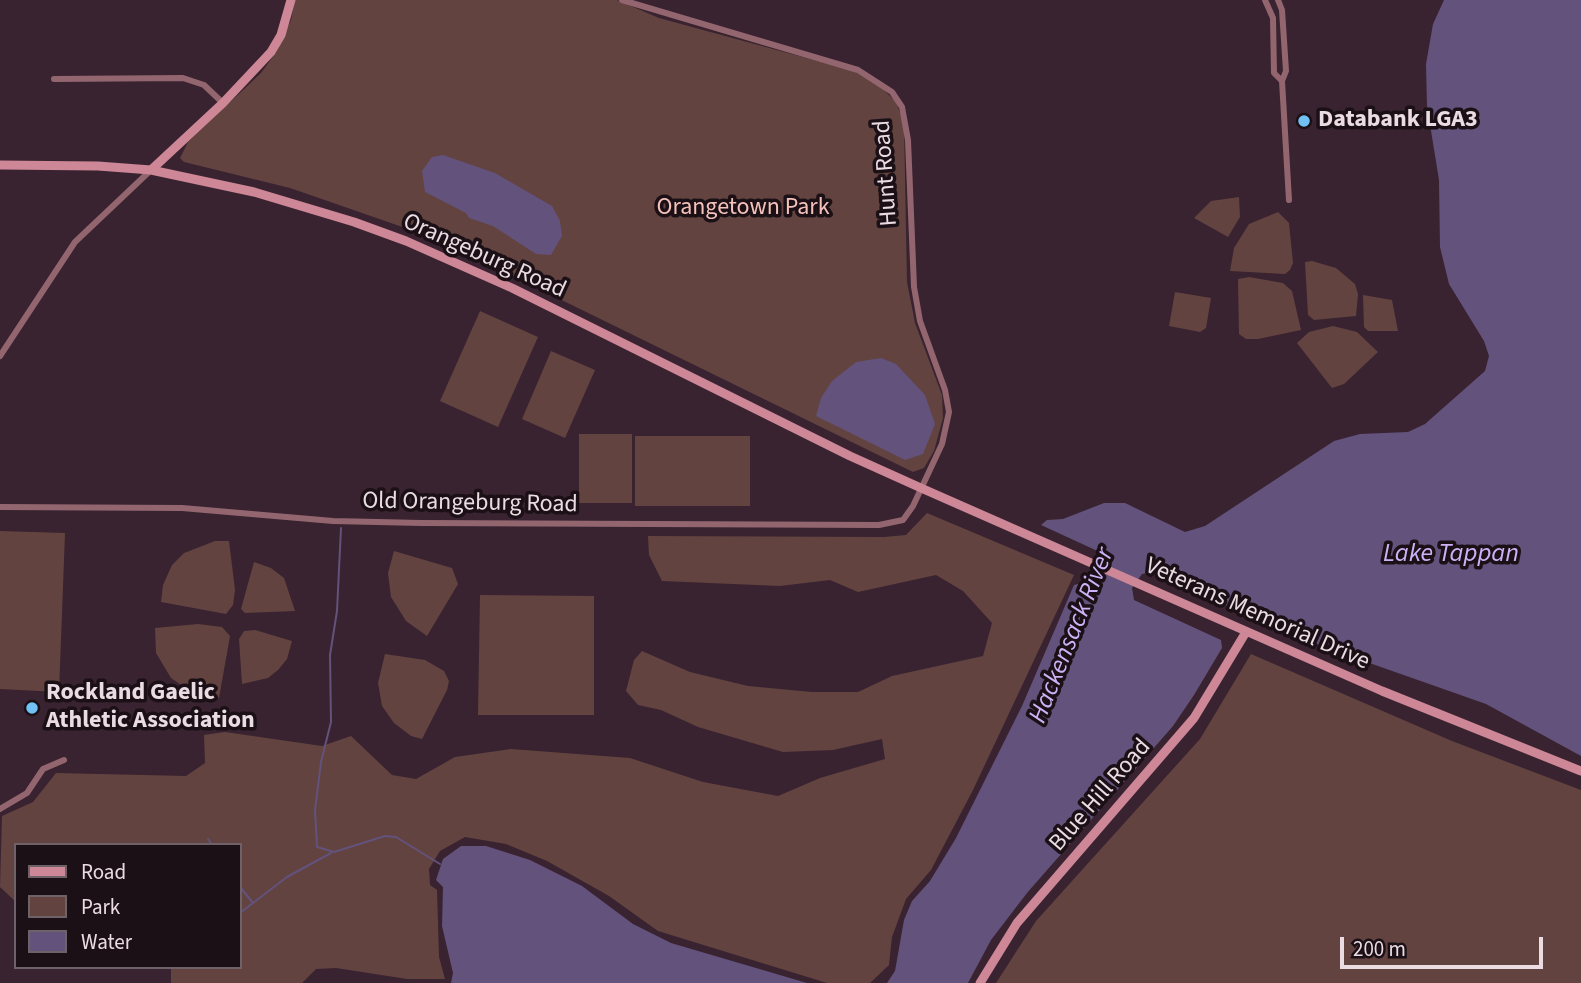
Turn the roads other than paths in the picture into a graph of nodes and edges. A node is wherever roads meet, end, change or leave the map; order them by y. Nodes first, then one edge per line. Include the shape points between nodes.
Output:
1 (291, 0) edge
2 (622, 0) edge
3 (1265, 0) edge
4 (1278, 0) edge
5 (54, 79) dead end
6 (1282, 81) junction
7 (223, 103) junction
8 (0, 165) edge
9 (151, 170) junction
10 (1289, 200) dead end
11 (0, 356) edge
12 (921, 488) junction
13 (0, 506) edge
14 (1246, 632) junction
15 (64, 760) dead end
16 (1581, 771) edge
17 (0, 808) edge
18 (980, 983) edge

1 - 7 main road via 271,52
2 - 12 street, Hunt Road via 858,70 892,92 902,107 908,140 914,287 949,412 944,437
3 - 6 street via 1273,18 1274,73
4 - 6 street via 1286,71
5 - 7 street via 183,78 204,85
6 - 10 street
7 - 9 main road
8 - 9 main road, Orangeburg Road
9 - 11 street via 75,242
9 - 12 main road, Orangeburg Road via 303,206 456,262
12 - 13 street, Old Orangeburg Road via 903,520 879,525 333,521 182,508
12 - 14 main road, Veterans Memorial Drive
14 - 16 main road, Veterans Memorial Drive
14 - 18 main road, Blue Hill Road via 1194,718 1017,923
15 - 17 street via 43,769 27,793

